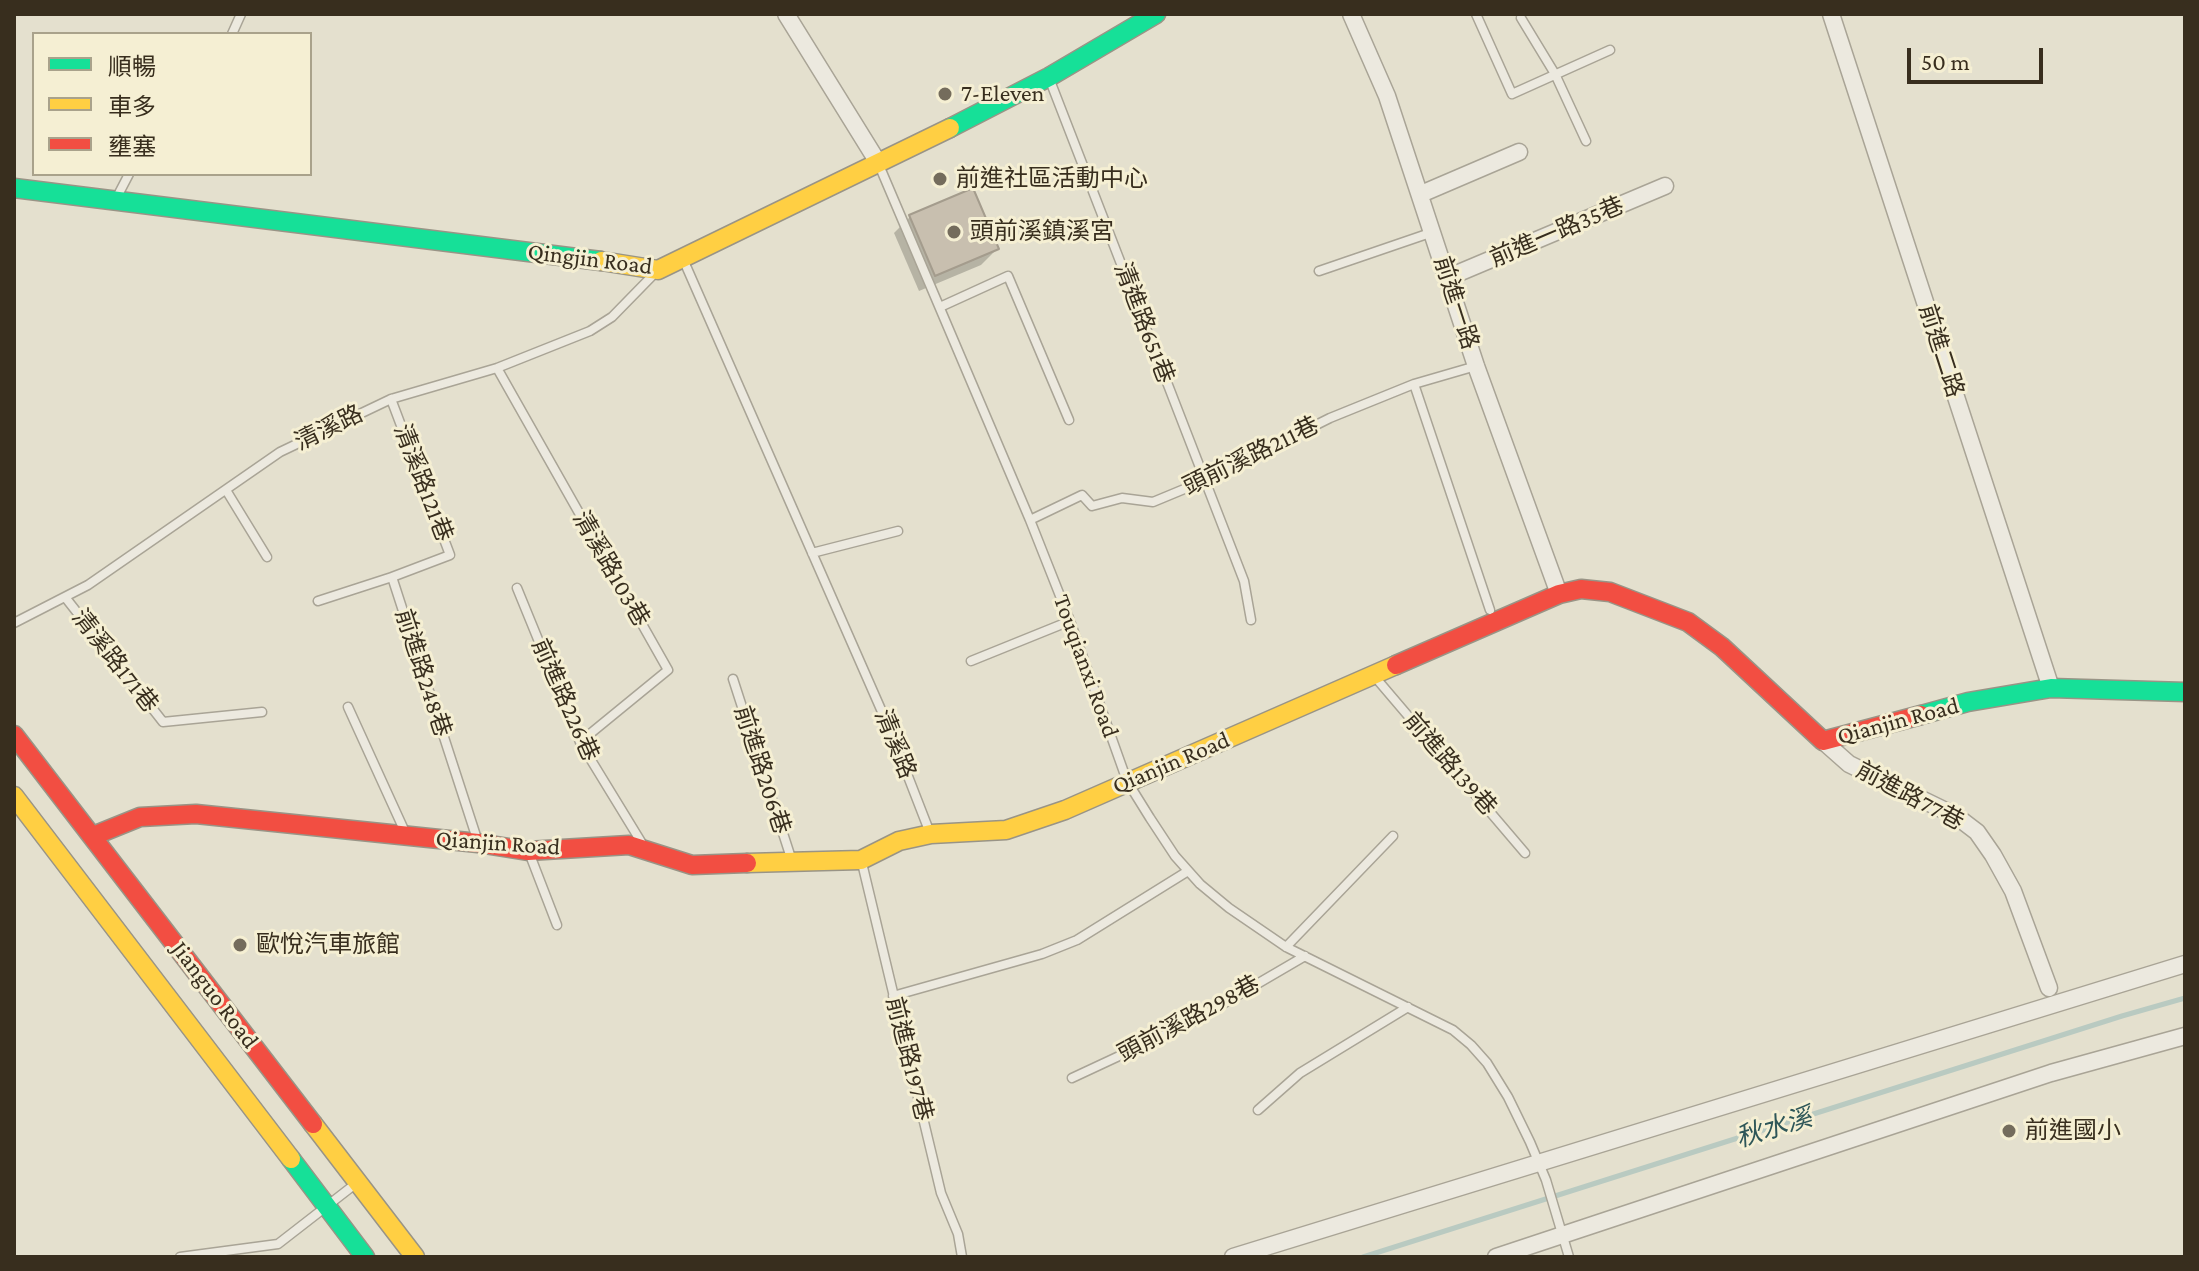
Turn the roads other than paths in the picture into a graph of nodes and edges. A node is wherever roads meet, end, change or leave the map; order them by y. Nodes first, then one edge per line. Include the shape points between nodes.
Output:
1 (786, 14) edge
2 (1156, 14) edge
3 (1351, 14) edge
4 (1476, 14) edge
5 (1831, 14) edge
6 (1521, 18) dead end
7 (1610, 50) dead end
8 (1555, 74) junction
9 (1049, 77) junction
10 (1586, 141) dead end
11 (1519, 152) dead end
12 (879, 164) junction
13 (128, 176) edge
14 (1665, 186) dead end
15 (27, 187) edge
16 (1421, 194) junction
17 (115, 201) junction
18 (1433, 232) junction
19 (683, 259) junction
20 (658, 270) junction
21 (1319, 271) dead end
22 (1449, 277) junction
23 (940, 307) junction
24 (1476, 366) junction
25 (497, 368) junction
26 (1414, 384) junction
27 (391, 399) junction
28 (1069, 420) dead end
29 (1206, 480) junction
30 (226, 490) junction
31 (1030, 520) junction
32 (898, 531) dead end
33 (812, 553) junction
34 (267, 557) dead end
35 (392, 577) junction
36 (517, 588) dead end
37 (1559, 594) junction
38 (65, 597) junction
39 (318, 601) dead end
40 (1490, 610) dead end
41 (1251, 620) dead end
42 (1070, 621) junction
43 (14, 623) edge
44 (971, 661) dead end
45 (1374, 676) junction
46 (733, 679) dead end
47 (2051, 688) junction
48 (2185, 692) edge
49 (348, 707) dead end
50 (262, 712) dead end
51 (14, 735) edge
52 (1823, 741) junction
53 (580, 742) junction
54 (1127, 781) junction
55 (14, 796) edge
56 (931, 834) junction
57 (93, 836) junction
58 (407, 836) junction
59 (1393, 836) dead end
60 (478, 843) junction
61 (646, 849) junction
62 (528, 851) junction
63 (1525, 853) dead end
64 (861, 860) junction
65 (792, 861) junction
66 (1188, 871) junction
67 (557, 925) dead end
68 (1286, 947) junction
69 (1305, 956) junction
70 (2185, 964) edge
71 (2049, 988) dead end
72 (893, 996) junction
73 (1408, 1007) junction
74 (2185, 1036) edge
75 (1072, 1078) dead end
76 (1258, 1110) dead end
77 (1538, 1162) junction
78 (357, 1181) junction
79 (327, 1207) junction
80 (1561, 1234) junction
81 (1568, 1255) edge
82 (180, 1257) edge
83 (365, 1257) edge
84 (415, 1257) edge
85 (962, 1257) edge
86 (1233, 1257) edge
87 (1496, 1257) edge

1 - 12 street, Touqianxi Road
2 - 9 street, Qingjin Road
3 - 16 street, 前進一路
4 - 8 lane via 1512,94
5 - 47 street, 前進二路
6 - 8 lane
7 - 8 lane
8 - 10 lane
9 - 12 street, Qingjin Road
9 - 29 lane, 清進路651巷
11 - 16 street
12 - 19 street, Qingjin Road
12 - 23 lane, Touqianxi Road
13 - 17 lane
14 - 22 street, 前進一路35巷
15 - 17 street, Qingjin Road
16 - 18 street, 前進一路
17 - 20 street, Qingjin Road
18 - 21 lane
18 - 22 street, 前進一路
19 - 20 street, Qingjin Road
19 - 33 lane, 清溪路
20 - 25 lane, 清溪路 via 612,317 590,331
22 - 24 street, 前進一路
23 - 28 lane via 1008,276
23 - 31 lane, Touqianxi Road
24 - 26 lane, 頭前溪路211巷
24 - 37 street, 前進一路
25 - 27 lane, 清溪路
25 - 53 lane, 清溪路103巷 via 668,670
26 - 29 lane, 頭前溪路211巷 via 1330,418
26 - 40 lane
27 - 30 lane, 清溪路 via 288,448
27 - 35 lane, 清溪路121巷 via 450,555
29 - 31 lane, 頭前溪路211巷 via 1147,503 1122,498 1092,506 1082,495
29 - 41 lane, 清進路651巷 via 1244,581
30 - 34 lane
30 - 38 lane, 清溪路
31 - 42 lane, Touqianxi Road
32 - 33 lane
33 - 56 lane, 清溪路
35 - 39 lane, 前進路248巷
35 - 60 lane, 前進路248巷
36 - 53 lane, 前進路226巷
37 - 45 street, Qianjin Road
37 - 52 street, Qianjin Road via 1581,589 1610,592 1688,622
38 - 43 lane, 清溪路
38 - 50 lane, 清溪路171巷 via 163,722
42 - 44 lane
42 - 54 lane, Touqianxi Road
45 - 54 street, Qianjin Road
45 - 63 lane, 前進路139巷
46 - 65 lane, 前進路206巷
47 - 48 street, Qianjin Road
47 - 52 street, Qianjin Road via 1968,702
49 - 58 lane
51 - 57 street, Jianguo Road
52 - 71 street, 前進路77巷 via 1849,764 1956,816 1977,832 2013,891
53 - 61 lane, 前進路226巷
54 - 56 street, Qianjin Road via 1006,830
54 - 66 lane, Touqianxi Road
55 - 79 street, Jianguo Road
56 - 64 street, Qianjin Road via 899,841
57 - 58 street, Qianjin Road via 140,817 196,814
57 - 78 street, Jianguo Road
58 - 60 street, Qianjin Road
59 - 68 lane
60 - 62 street, Qianjin Road
61 - 62 street, Qianjin Road via 629,845
61 - 65 street, Qianjin Road via 692,865
62 - 67 lane
64 - 65 street, Qianjin Road
64 - 72 lane, 前進路197巷
66 - 68 lane, Touqianxi Road via 1229,908
66 - 72 lane via 1077,940
68 - 69 lane, Touqianxi Road
69 - 73 lane, Touqianxi Road
69 - 75 lane, 頭前溪路298巷 via 1192,1022
70 - 77 street
72 - 85 lane, 前進路197巷
73 - 76 lane via 1300,1073
73 - 77 lane, Touqianxi Road via 1453,1030 1487,1063
74 - 80 street via 2021,1083
77 - 80 lane, Touqianxi Road
77 - 86 street
78 - 79 lane
78 - 84 street, Jianguo Road
79 - 82 lane via 278,1244
79 - 83 street, Jianguo Road
80 - 81 lane, Touqianxi Road
80 - 87 street

